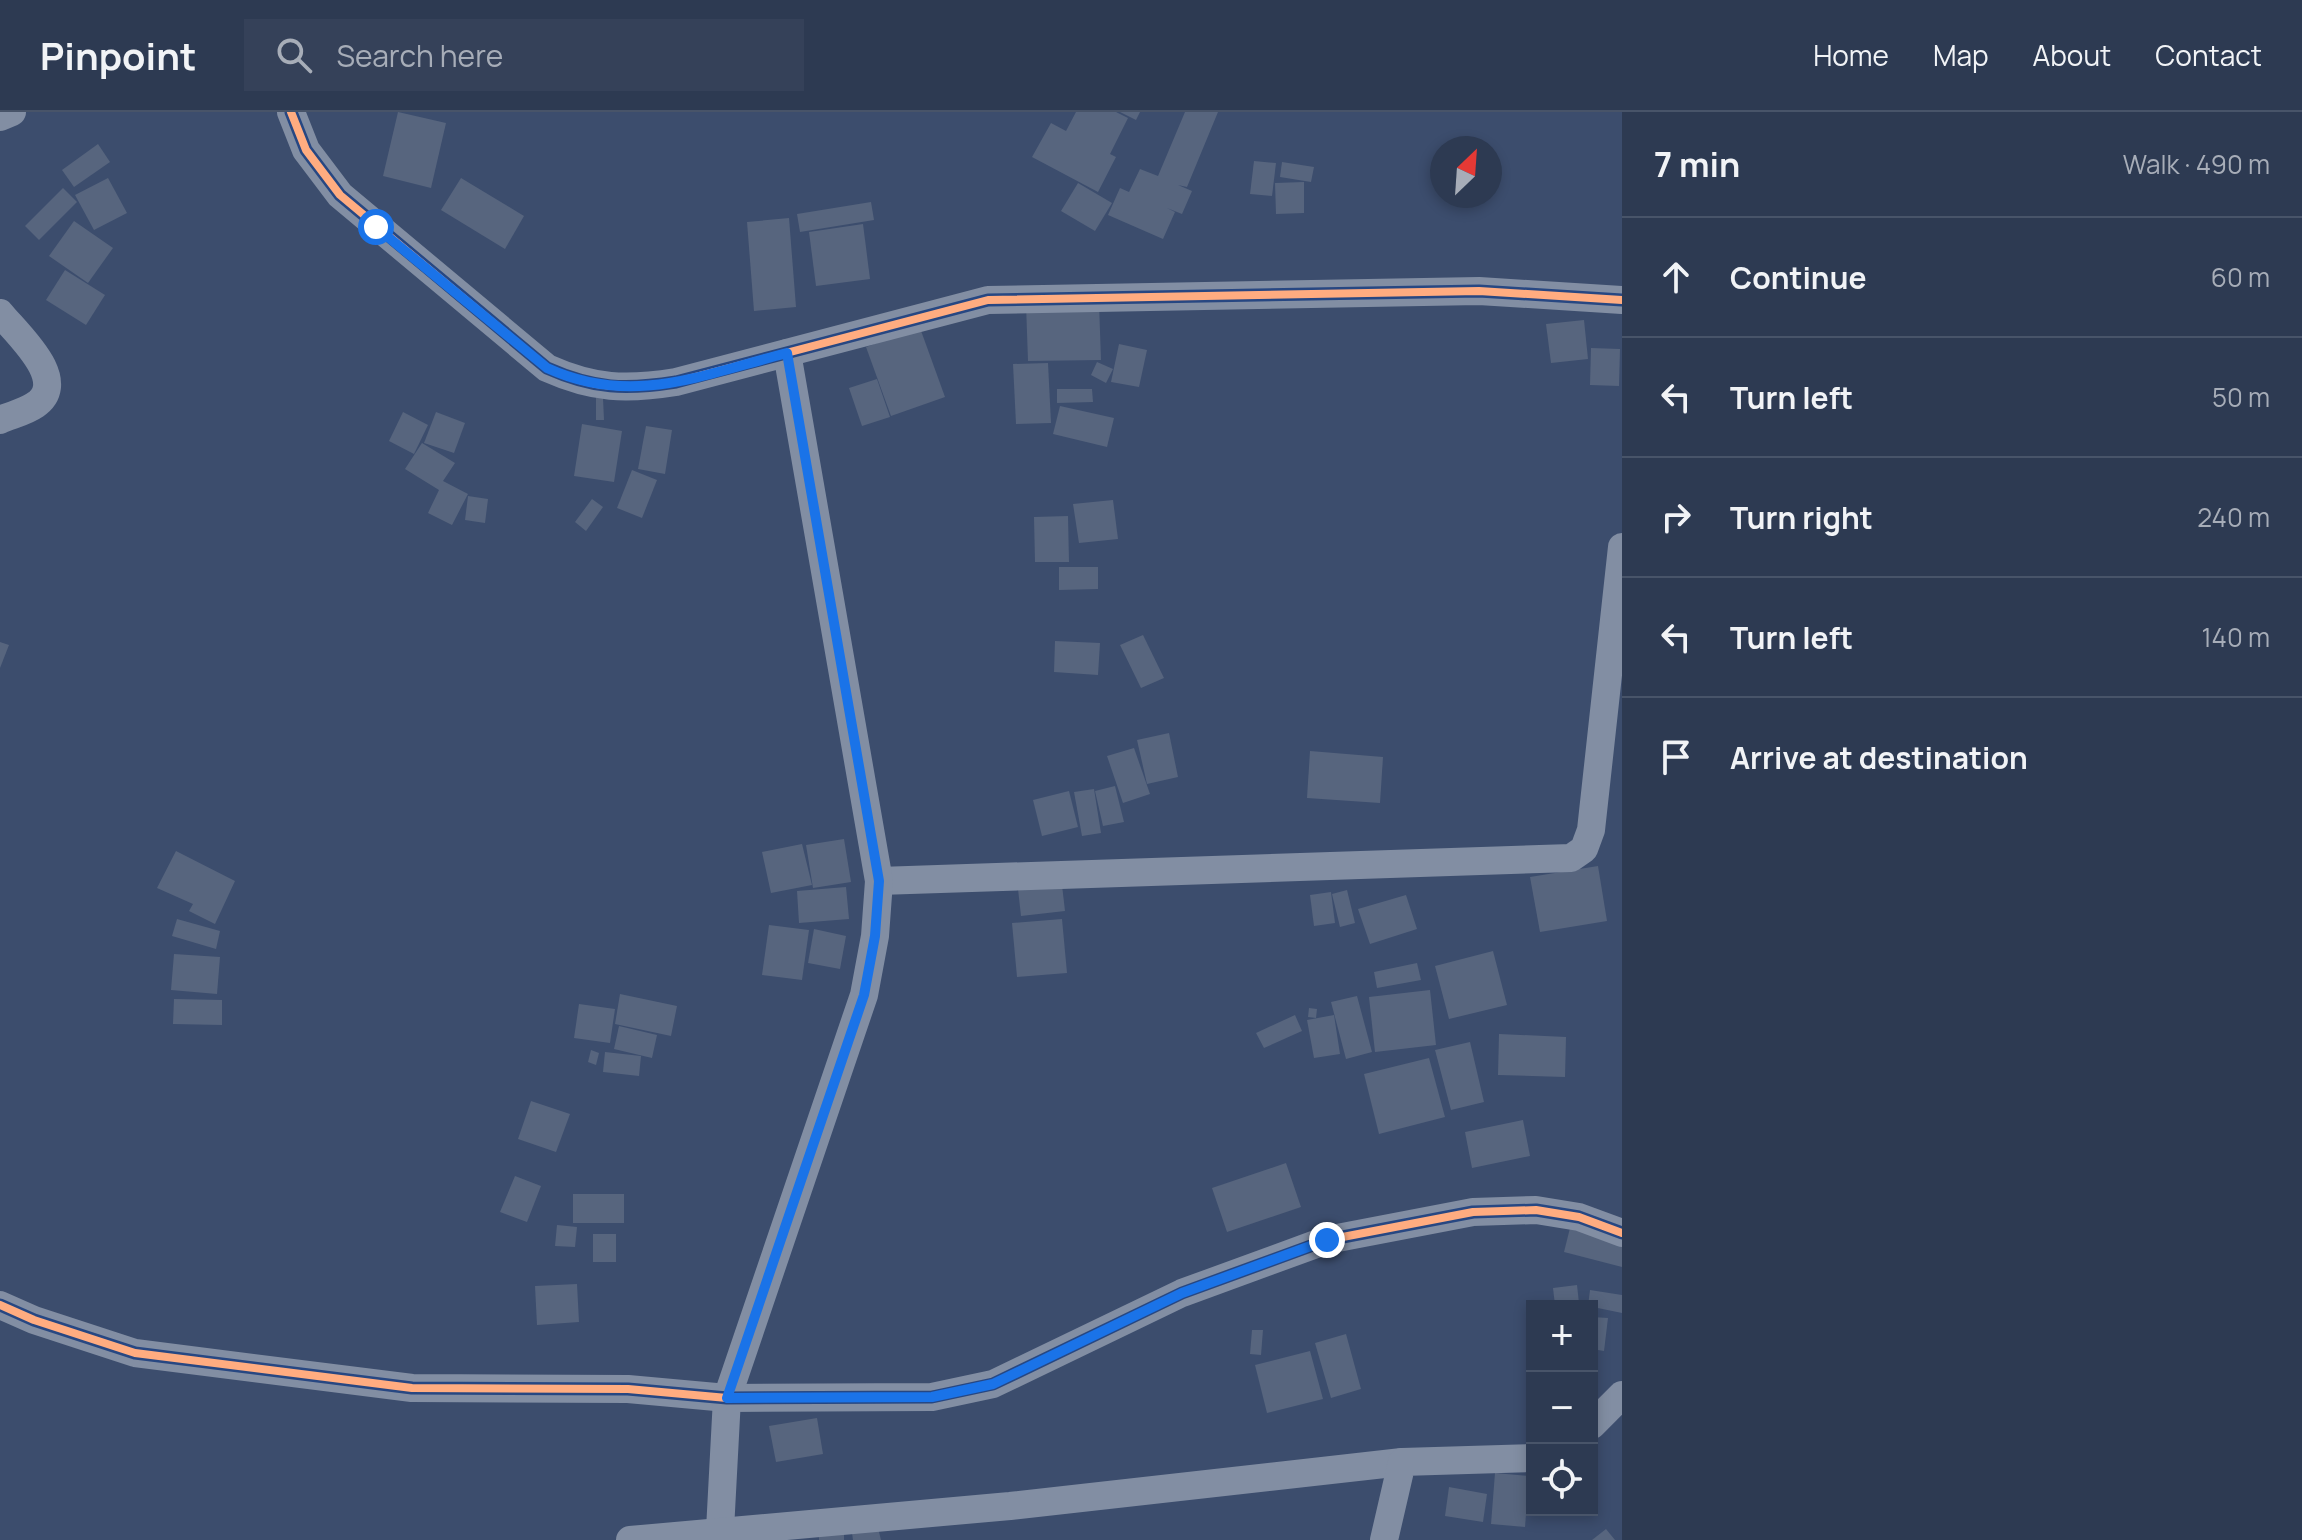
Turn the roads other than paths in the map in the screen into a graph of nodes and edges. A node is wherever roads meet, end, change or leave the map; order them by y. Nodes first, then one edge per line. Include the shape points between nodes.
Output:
1 (12, 112) edge
2 (291, 112) edge
3 (0, 117) edge
4 (1622, 300) edge
5 (0, 313) edge
6 (787, 353) junction
7 (0, 420) edge
8 (1622, 547) edge
9 (879, 881) junction
10 (1622, 1233) edge
11 (0, 1305) edge
12 (1622, 1395) edge
13 (727, 1398) junction
14 (1598, 1419) edge
15 (1526, 1458) edge
16 (1402, 1462) junction
17 (720, 1530) junction
18 (630, 1540) edge
19 (1384, 1540) edge

1 - 3 street
2 - 6 street via 306,150 340,195 547,368 579,383 632,389
4 - 6 street via 1479,291 988,300
5 - 7 street via 45,369 49,382 35,405
6 - 9 street
8 - 9 street via 1591,830 1584,849 1571,858
9 - 13 street via 864,995
10 - 13 street via 1579,1217 1536,1210 1473,1212 1327,1240 1182,1293 993,1384 932,1397
11 - 13 street via 135,1353 226,1367 412,1388 628,1389
12 - 14 street
13 - 17 street
15 - 16 street
16 - 17 street via 1010,1506
16 - 19 street
17 - 18 street

